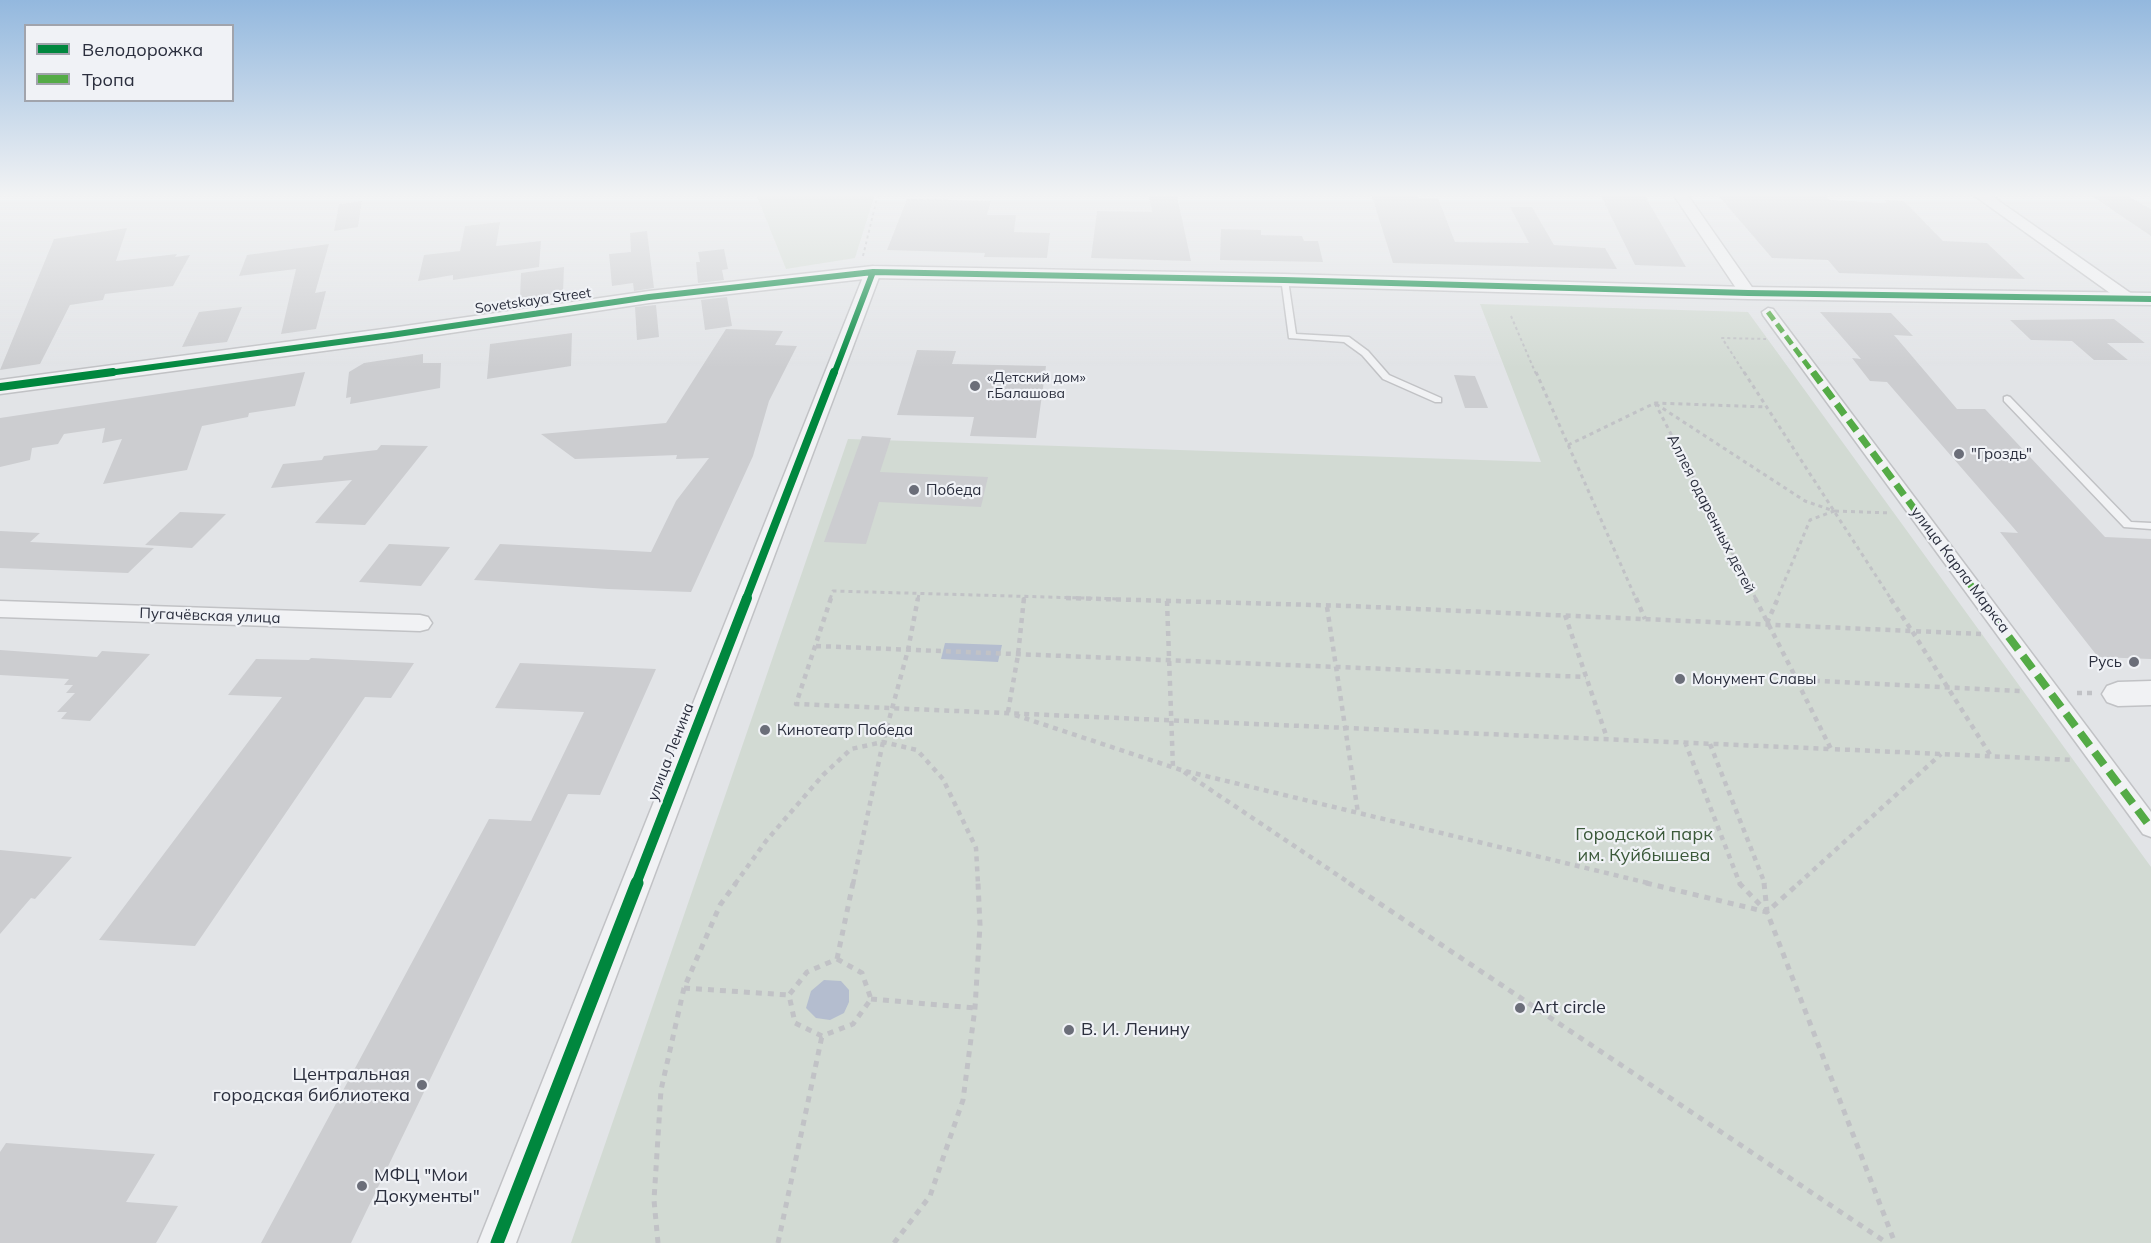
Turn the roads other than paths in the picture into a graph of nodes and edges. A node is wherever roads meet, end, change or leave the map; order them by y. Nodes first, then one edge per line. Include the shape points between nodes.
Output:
1 (1720, 252) edge
2 (2068, 252) edge
3 (873, 272) junction
4 (1284, 280) junction
5 (1749, 293) junction
6 (2141, 299) edge
7 (1768, 312) dead end
8 (0, 387) edge
9 (2007, 399) dead end
10 (1437, 400) dead end
11 (2151, 526) edge
12 (0, 609) edge
13 (420, 623) dead end
14 (2151, 693) edge
15 (2118, 694) road end
16 (2151, 828) edge
17 (498, 1243) edge

1 - 5 street
2 - 6 street
3 - 4 street, Sovetskaya Street
3 - 8 street, Sovetskaya Street via 649,297
3 - 17 street, улица Ленина
4 - 5 street, Sovetskaya Street
4 - 10 lane via 1292,336 1346,339 1386,377
5 - 6 street, Sovetskaya Street
7 - 16 street, улица Карла Маркса
9 - 11 lane via 2128,525
12 - 13 street, Пугачёвская улица
14 - 15 street

